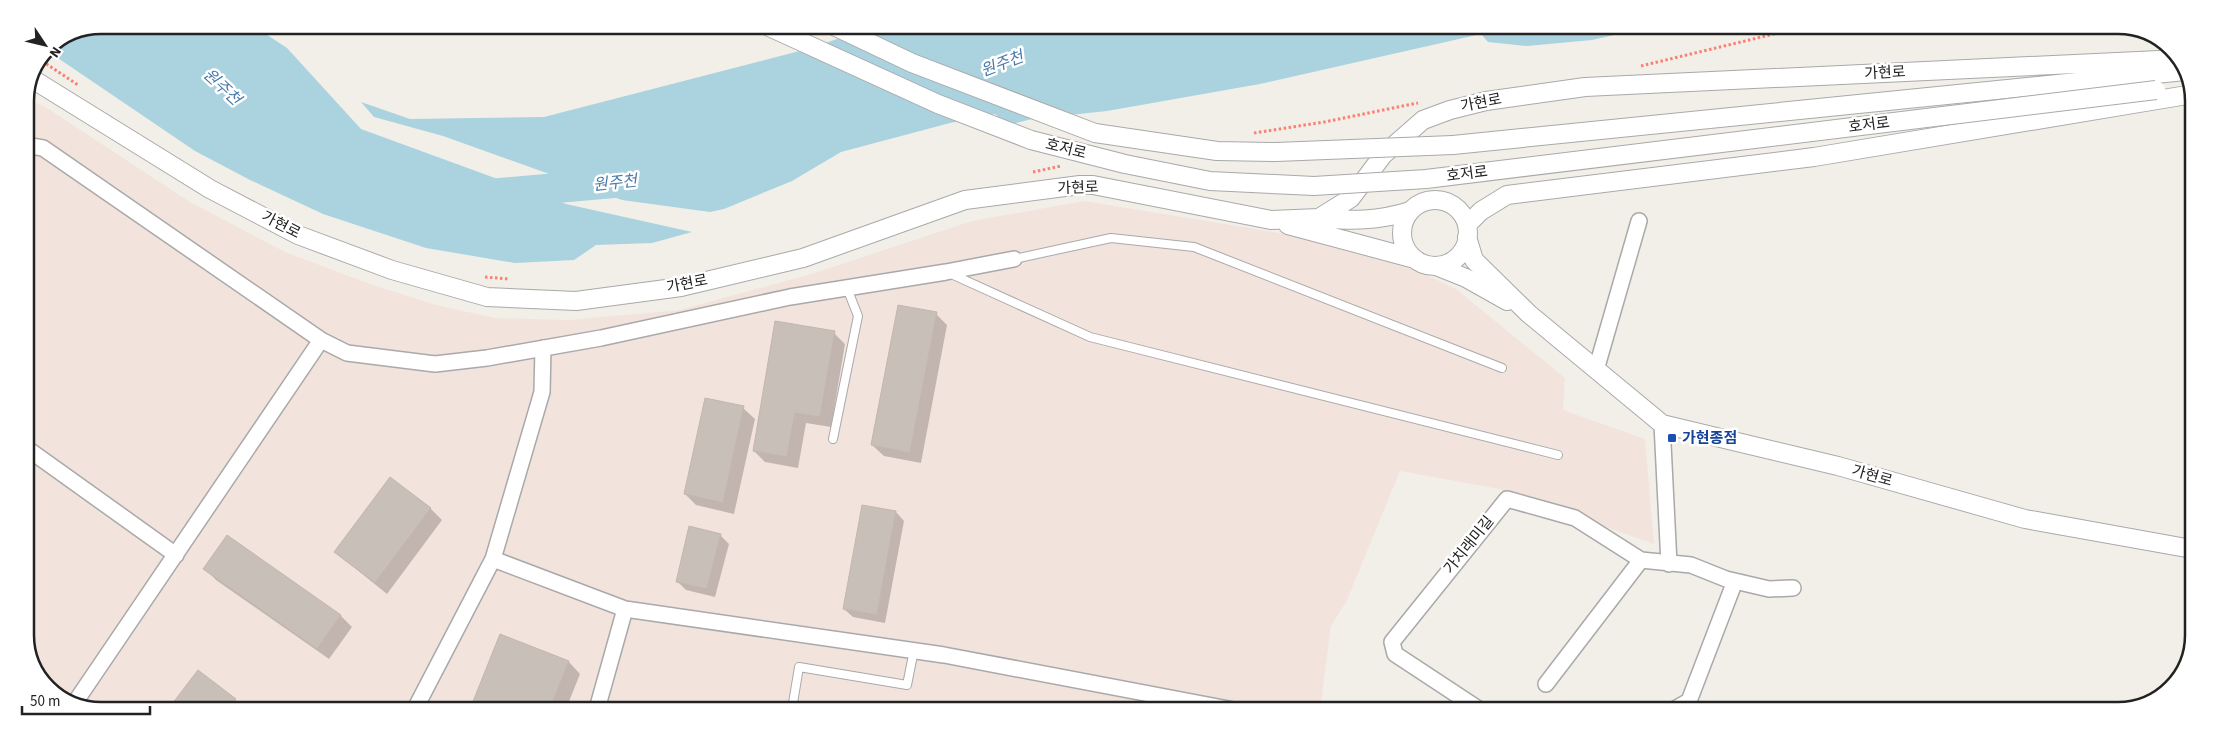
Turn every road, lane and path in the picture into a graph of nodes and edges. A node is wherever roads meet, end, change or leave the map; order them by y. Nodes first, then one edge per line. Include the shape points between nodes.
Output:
1 (785, 34) edge
2 (851, 34) edge
3 (1774, 34) edge
4 (2173, 64) edge
5 (1632, 68) dead end
6 (55, 70) edge
7 (37, 82) edge
8 (82, 88) dead end
9 (2184, 88) edge
10 (2185, 95) edge
11 (1427, 101) dead end
12 (1248, 134) dead end
13 (34, 142) edge
14 (34, 146) edge
15 (43, 148) junction
16 (1066, 164) dead end
17 (1030, 173) dead end
18 (1410, 211) junction
19 (1319, 218) junction
20 (1271, 220) junction
21 (1639, 222) dead end
22 (1467, 231) junction
23 (1014, 258) joint
24 (1415, 260) junction
25 (1436, 266) junction
26 (946, 272) junction
27 (476, 277) dead end
28 (512, 279) dead end
29 (847, 288) junction
30 (1529, 314) junction
31 (321, 340) junction
32 (543, 348) junction
33 (1502, 368) dead end
34 (1596, 370) junction
35 (1662, 424) junction
36 (833, 439) dead end
37 (34, 453) edge
38 (1558, 455) dead end
39 (2185, 548) edge
40 (176, 555) junction
41 (493, 558) junction
42 (1641, 560) junction
43 (1669, 564) junction
44 (1735, 581) junction
45 (1793, 588) dead end
46 (625, 609) junction
47 (914, 650) junction
48 (1546, 684) dead end
49 (78, 698) edge
50 (420, 702) edge
51 (599, 702) edge
52 (793, 702) edge
53 (1191, 702) edge
54 (1468, 702) edge
55 (1692, 702) edge

1 - 9 street, 호저로, bridge via 938,104 1030,140 1210,181 1286,185 1426,179
2 - 4 street, 호저로, bridge via 912,62 1095,133 1217,151 1453,145
3 - 5 path
4 - 19 street, 가현로 via 1585,87 1486,101 1423,120 1382,155 1351,198
6 - 8 path
7 - 20 street, 가현로 via 210,189 298,235 392,270 487,297 576,301 681,286 803,258 965,200 1080,185
10 - 22 street via 1814,157 1507,195 1481,211
11 - 12 path
13 - 15 street
14 - 15 street
15 - 31 street
16 - 17 path
18 - 19 street via 1388,218 1352,221
18 - 22 street via 1427,201 1443,201 1456,208
18 - 24 street via 1402,229 1403,241
19 - 20 street, 가현로
20 - 24 street
21 - 34 street
22 - 25 street via 1464,248 1457,257
22 - 30 street via 1474,260
23 - 26 street
23 - 33 lane via 1112,238 1194,247
24 - 25 street
25 - 30 street via 1466,278
26 - 29 street
26 - 38 lane via 1090,337
27 - 28 path
29 - 32 street
29 - 36 lane via 858,316
30 - 34 street, 가현로
31 - 32 street via 347,353 435,364
31 - 40 street
32 - 41 street via 542,392
34 - 35 street, 가현로
35 - 39 street, 가현로 via 1838,466 2025,519
35 - 43 street
37 - 40 street
40 - 49 street
41 - 46 street
41 - 50 street
42 - 43 street, 가치래미길
42 - 48 street
42 - 54 street, 가치래미길 via 1575,518 1507,498 1392,642 1395,654
43 - 44 street, 가치래미길 via 1691,565
44 - 45 street, 가치래미길 via 1769,590
44 - 55 street
46 - 47 street
46 - 51 street
47 - 52 lane via 907,685 799,667
47 - 53 street

